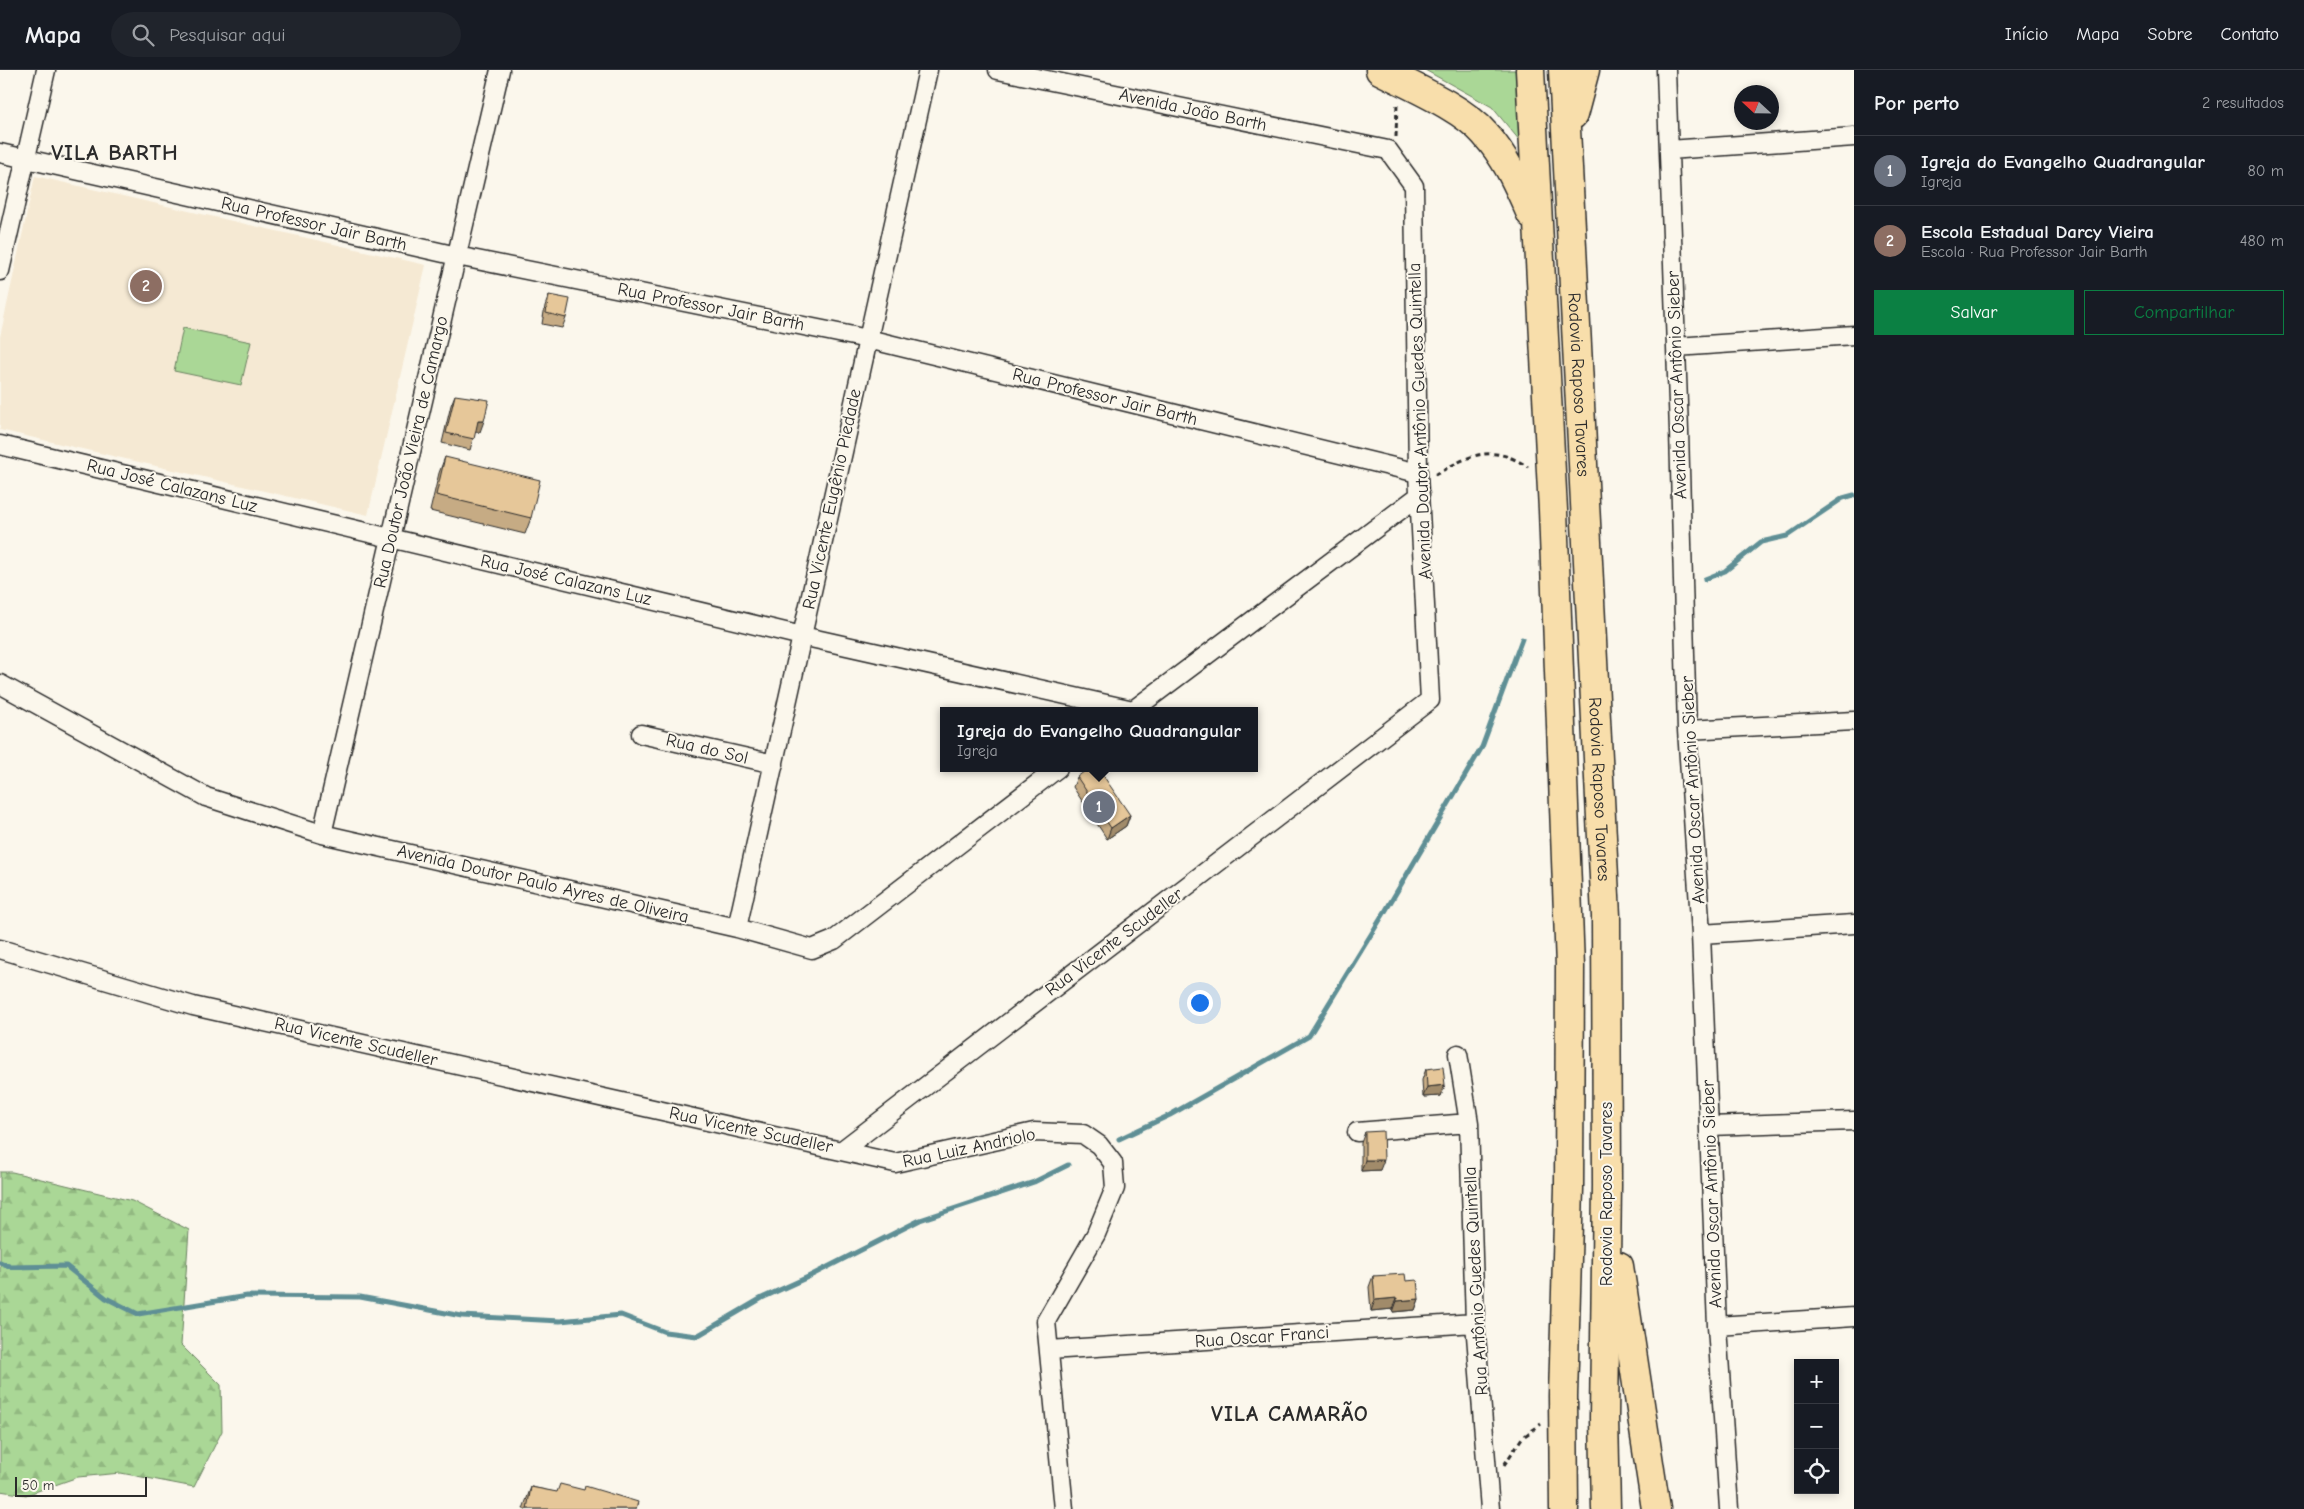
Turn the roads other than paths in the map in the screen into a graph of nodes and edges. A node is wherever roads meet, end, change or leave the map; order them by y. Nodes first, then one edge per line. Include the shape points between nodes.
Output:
1 (46, 70) edge
2 (500, 70) edge
3 (928, 70) edge
4 (998, 70) edge
5 (1530, 70) edge
6 (1562, 70) edge
7 (1585, 70) edge
8 (1666, 70) edge
9 (1389, 74) edge
10 (1854, 137) edge
11 (1566, 143) junction
12 (1669, 150) junction
13 (0, 153) edge
14 (1391, 155) joint
15 (26, 158) junction
16 (1539, 234) junction
17 (457, 256) junction
18 (0, 271) edge
19 (1854, 335) edge
20 (868, 339) junction
21 (1676, 347) junction
22 (0, 445) edge
23 (1419, 484) junction
24 (391, 539) junction
25 (802, 636) junction
26 (0, 684) edge
27 (1430, 700) joint
28 (1120, 707) edge
29 (1137, 707) edge
30 (1854, 721) edge
31 (1687, 730) junction
32 (641, 734) dead end
33 (774, 764) junction
34 (1053, 772) edge
35 (322, 834) junction
36 (1854, 924) edge
37 (737, 928) junction
38 (1701, 934) junction
39 (0, 949) edge
40 (1458, 1054) dead end
41 (1854, 1121) edge
42 (1469, 1123) junction
43 (1710, 1126) junction
44 (1357, 1132) dead end
45 (841, 1151) junction
46 (1607, 1185) junction
47 (1854, 1317) edge
48 (1474, 1323) junction
49 (1717, 1326) junction
50 (1048, 1350) junction
51 (1064, 1509) edge
52 (1490, 1509) edge
53 (1564, 1509) edge
54 (1606, 1509) edge
55 (1656, 1509) edge
56 (1729, 1509) edge

1 - 15 street
2 - 17 street, Rua Doutor João Vieira de Camargo
3 - 20 street, Rua Vicente Eugênio Piedade
4 - 14 street, Avenida João Barth
5 - 16 highway, Rodovia Raposo Tavares
6 - 11 highway, Rodovia Raposo Tavares
7 - 11 highway
8 - 12 street, Avenida Oscar Antônio Sieber
9 - 16 highway via 1449,106 1485,133 1512,172
10 - 12 street
11 - 46 highway, Rodovia Raposo Tavares via 1606,916
12 - 21 street, Avenida Oscar Antônio Sieber
13 - 15 street, Rua Professor Jair Barth
14 - 23 street, Avenida Doutor Antônio Guedes Quintella via 1414,186
15 - 17 street, Rua Professor Jair Barth
15 - 18 street
16 - 53 highway, Rodovia Raposo Tavares via 1570,967
17 - 20 street, Rua Professor Jair Barth
17 - 24 street, Rua Doutor João Vieira de Camargo
19 - 21 street
20 - 23 street, Rua Professor Jair Barth
20 - 25 street, Rua Vicente Eugênio Piedade
21 - 31 street, Avenida Oscar Antônio Sieber
22 - 24 street, Rua José Calazans Luz
23 - 27 street, Avenida Doutor Antônio Guedes Quintella
23 - 29 street
24 - 25 street, Rua José Calazans Luz
24 - 35 street, Rua Doutor João Vieira de Camargo
25 - 28 street, Rua José Calazans Luz
25 - 33 street, Rua Vicente Eugênio Piedade
26 - 35 street, Avenida Doutor Paulo Ayres de Oliveira via 206,797
27 - 45 street, Rua Vicente Scudeller
30 - 31 street
31 - 38 street, Avenida Oscar Antônio Sieber
32 - 33 street, Rua do Sol
33 - 37 street, Rua Vicente Eugênio Piedade
34 - 37 street, Avenida Doutor Paulo Ayres de Oliveira via 834,940 812,949
35 - 37 street, Avenida Doutor Paulo Ayres de Oliveira
36 - 38 street
38 - 43 street, Avenida Oscar Antônio Sieber
39 - 45 street, Rua Vicente Scudeller via 193,1006
40 - 42 street, Rua Antônio Guedes Quintella
41 - 43 street
42 - 44 street
42 - 48 street, Rua Antônio Guedes Quintella
43 - 49 street, Avenida Oscar Antônio Sieber
45 - 50 street, Rua Luiz Andriolo via 895,1163 1034,1132 1083,1134 1099,1145 1113,1163 1115,1188 1096,1234 1046,1320
46 - 54 highway, Rodovia Raposo Tavares
46 - 55 highway
47 - 49 street
48 - 50 street, Rua Oscar Franci
48 - 52 street, Rua Antônio Guedes Quintella
49 - 56 street, Avenida Oscar Antônio Sieber
50 - 51 street, Rua Luiz Andriolo

